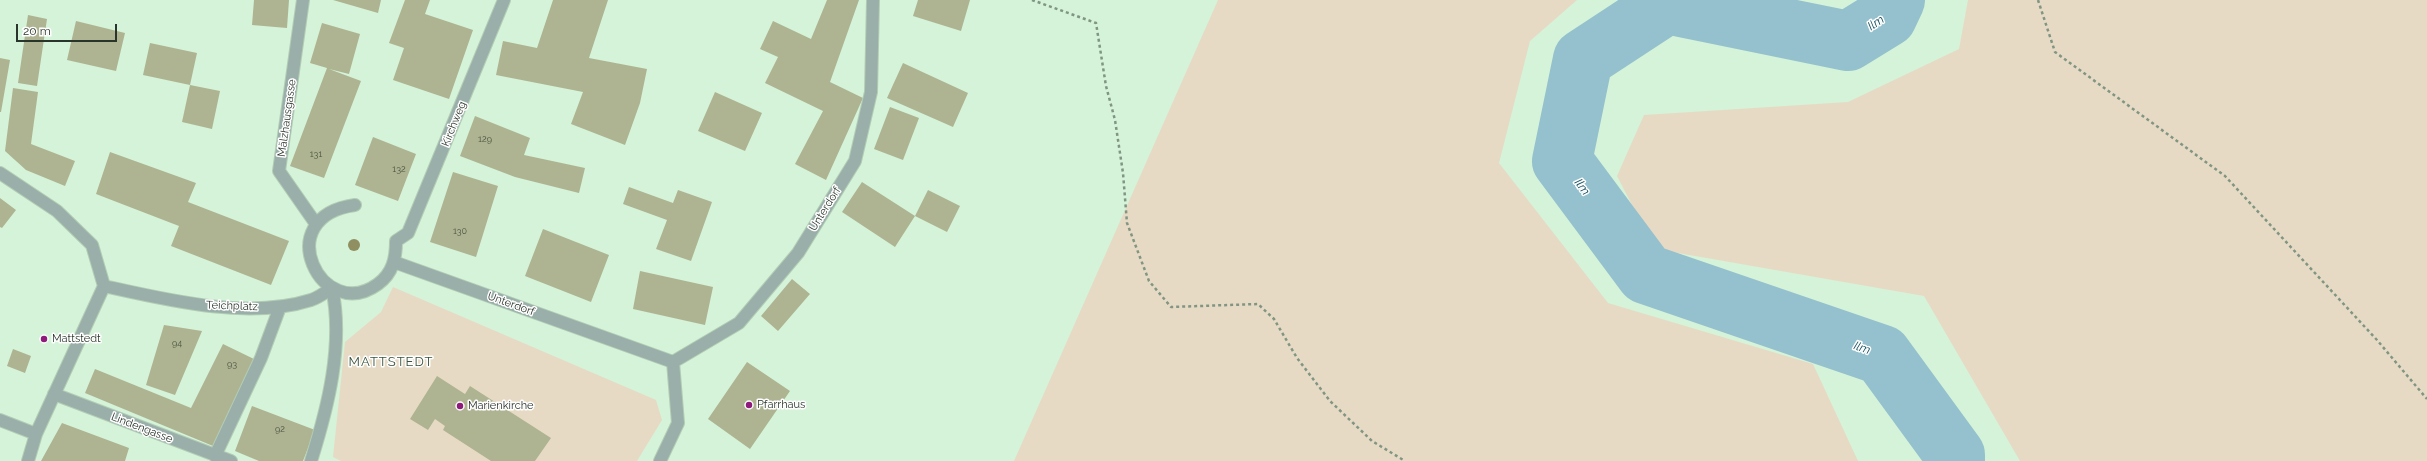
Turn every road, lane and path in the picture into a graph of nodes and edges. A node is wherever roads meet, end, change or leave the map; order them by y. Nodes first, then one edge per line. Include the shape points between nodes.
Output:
1 (303, 0) edge
2 (504, 0) edge
3 (873, 0) edge
4 (1032, 0) edge
5 (2038, 0) edge
6 (0, 173) edge
7 (355, 205) dead end
8 (316, 224) junction
9 (394, 262) junction
10 (104, 286) junction
11 (332, 288) junction
12 (280, 307) junction
13 (673, 362) junction
14 (54, 394) junction
15 (2427, 399) edge
16 (0, 420) edge
17 (36, 434) junction
18 (215, 456) junction
19 (28, 461) edge
20 (231, 461) edge
21 (311, 461) edge
22 (660, 461) edge
23 (1405, 461) edge

1 - 8 street, Mälzhausgasse via 279,172
2 - 9 street, Kirchweg via 408,233 396,241
3 - 13 street, Unterdorf via 871,92 855,161 798,253 739,323
4 - 23 path via 1096,23 1106,86 1116,127 1127,223 1149,281 1171,307 1258,304 1274,319 1297,358 1330,401 1372,441
5 - 15 path via 2055,52 2225,176 2377,340
6 - 10 street via 57,211 92,245
7 - 8 street via 340,207 327,213
8 - 11 street via 308,252 312,267 321,280
9 - 11 street via 384,280 373,288 345,292
9 - 13 street, Unterdorf
10 - 12 street, Teichplatz via 213,307
10 - 14 street
11 - 12 street, Teichplatz via 312,300
11 - 21 street via 337,309 333,365 324,418
12 - 18 street via 261,358
13 - 22 street via 678,423
14 - 17 street
14 - 18 street, Lindengasse
16 - 17 street
17 - 19 street
18 - 20 street, Lindengasse

